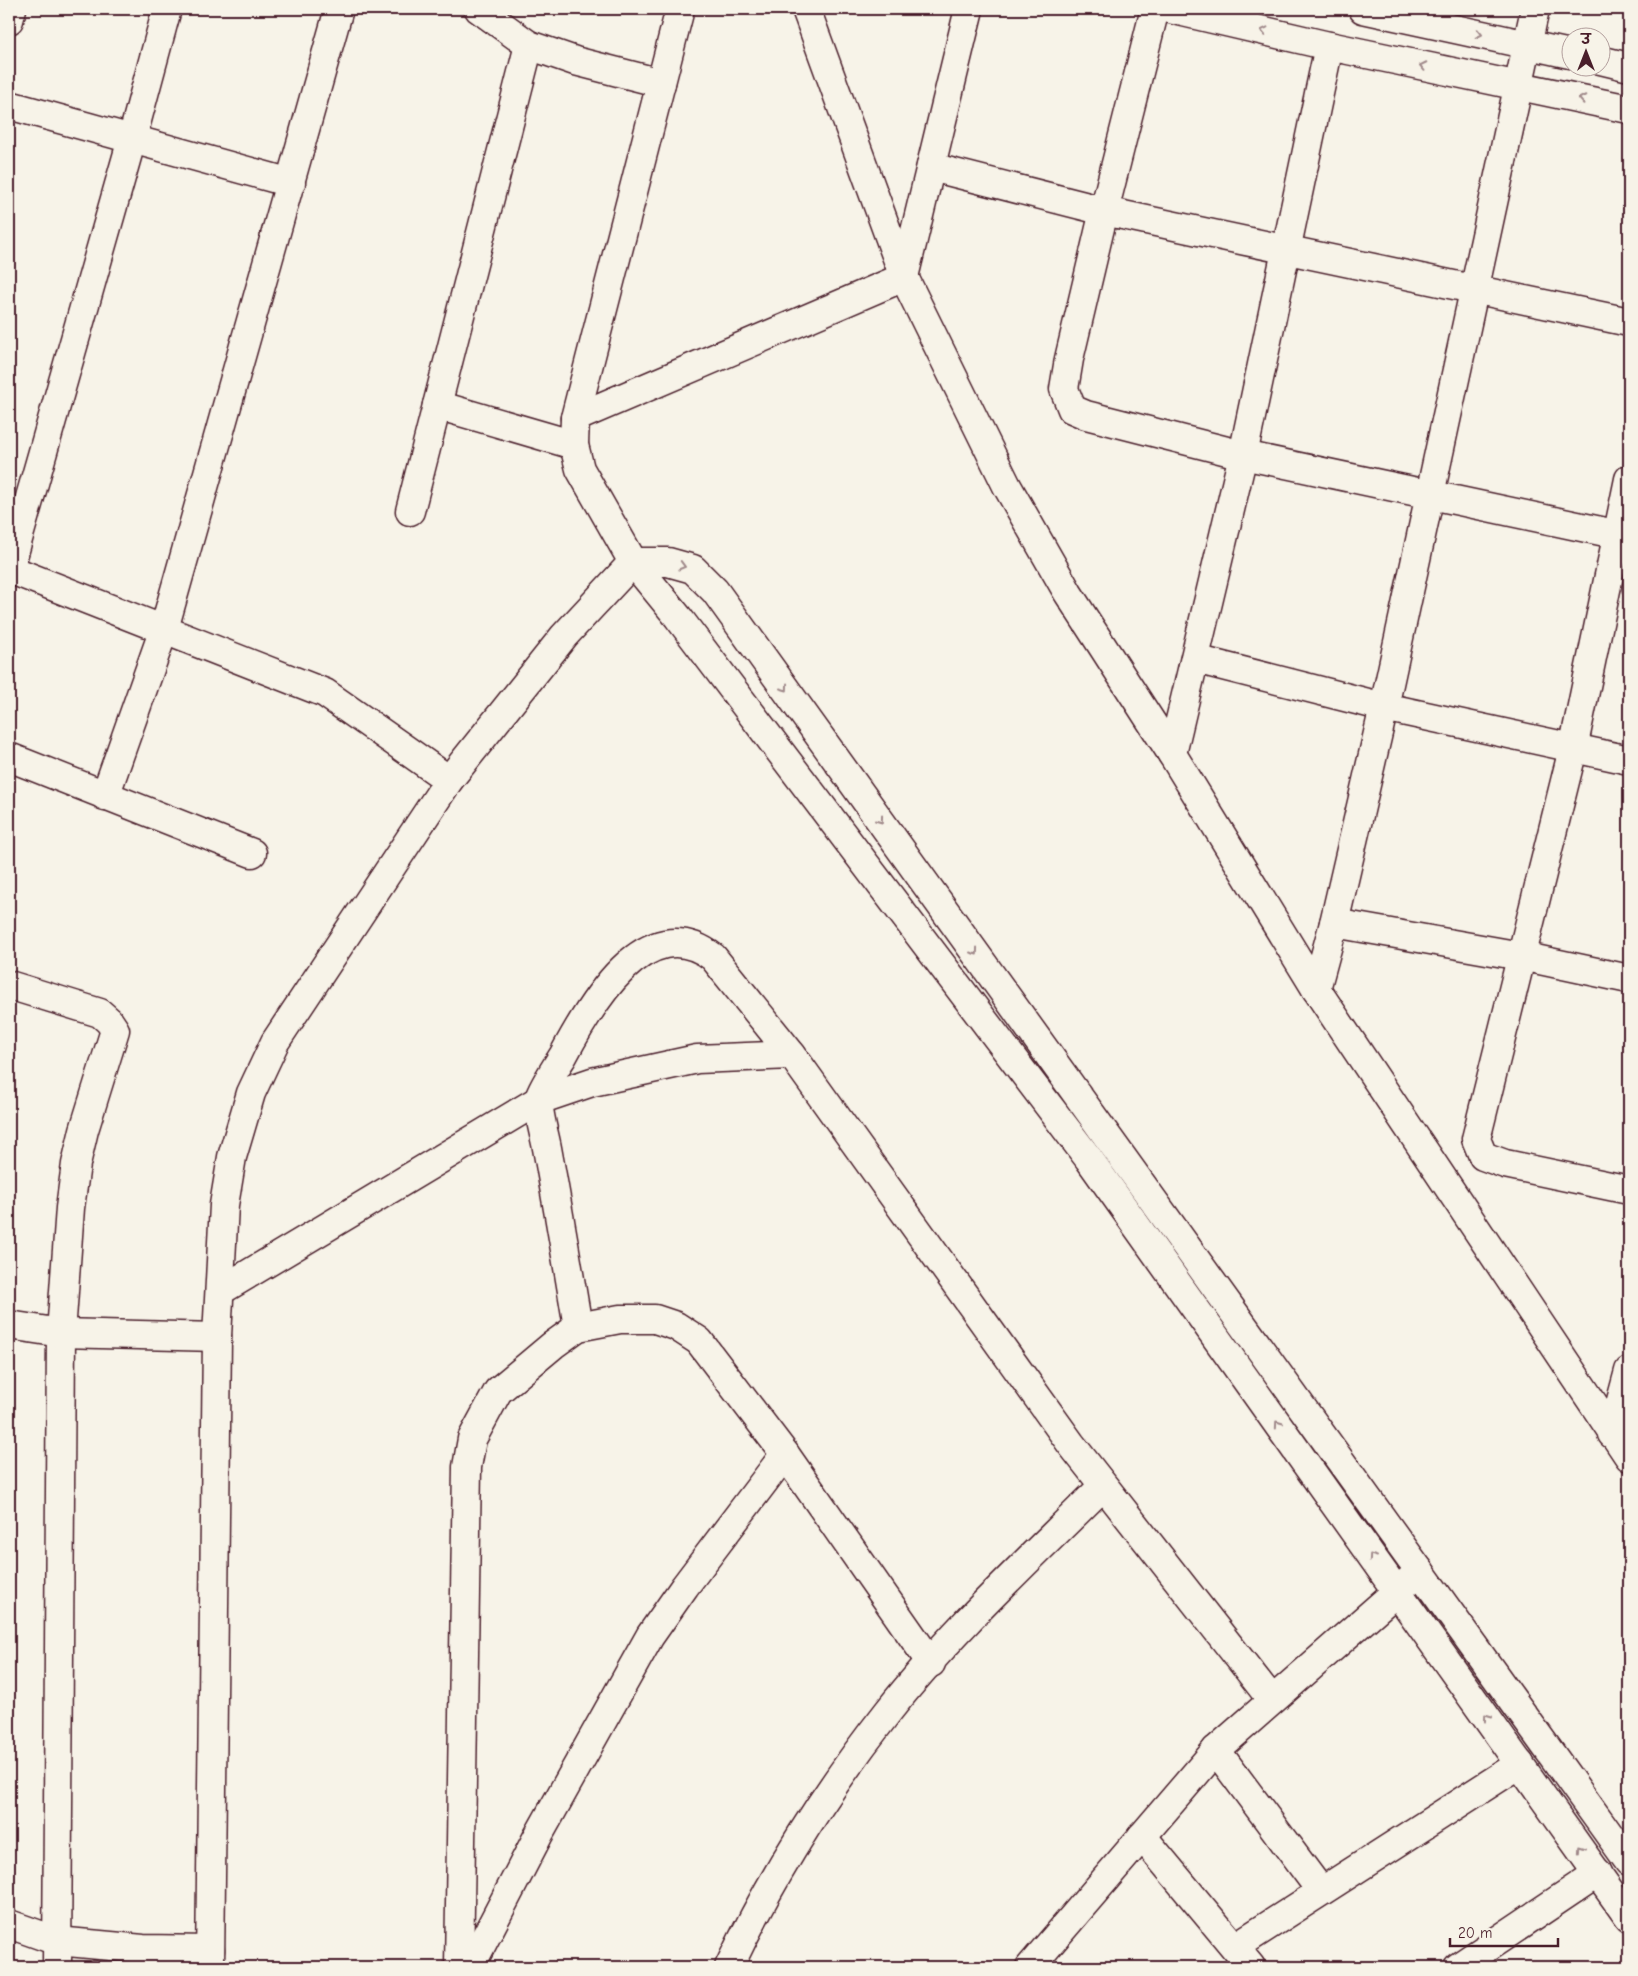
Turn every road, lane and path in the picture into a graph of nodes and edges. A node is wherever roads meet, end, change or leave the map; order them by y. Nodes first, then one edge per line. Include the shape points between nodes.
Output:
1 (12, 9) edge
2 (167, 9) edge
3 (339, 9) edge
4 (680, 9) edge
5 (806, 9) edge
6 (969, 9) edge
7 (1155, 9) edge
8 (1170, 9) edge
9 (1363, 9) edge
10 (1535, 9) edge
11 (482, 10) edge
12 (9, 20) edge
13 (1527, 44) junction
14 (529, 45) junction
15 (1329, 46) junction
16 (1560, 52) edge
17 (1610, 62) edge
18 (1629, 66) edge
19 (661, 83) junction
20 (1518, 86) junction
21 (9, 105) edge
22 (1629, 109) edge
23 (132, 139) junction
24 (931, 167) junction
25 (291, 183) junction
26 (1104, 211) junction
27 (1286, 250) junction
28 (904, 277) junction
29 (1474, 289) junction
30 (1629, 322) edge
31 (437, 405) junction
32 (575, 418) junction
33 (574, 445) junction
34 (1243, 455) junction
35 (1629, 479) edge
36 (1430, 495) junction
37 (410, 511) dead end
38 (1623, 536) edge
39 (633, 562) junction
40 (9, 570) edge
41 (164, 628) junction
42 (1194, 659) junction
43 (1384, 707) junction
44 (1573, 749) junction
45 (1172, 754) junction
46 (9, 757) edge
47 (1629, 760) edge
48 (449, 780) junction
49 (105, 796) junction
50 (252, 853) dead end
51 (1334, 922) junction
52 (1521, 956) junction
53 (1629, 979) edge
54 (9, 985) edge
55 (1316, 989) junction
56 (792, 1055) junction
57 (539, 1100) junction
58 (1629, 1190) edge
59 (220, 1291) junction
60 (9, 1325) edge
61 (578, 1327) junction
62 (61, 1333) junction
63 (217, 1337) junction
64 (1629, 1371) edge
65 (1612, 1434) junction
66 (785, 1454) junction
67 (1629, 1456) edge
68 (1103, 1486) junction
69 (1420, 1571) junction
70 (1397, 1592) junction
71 (931, 1663) junction
72 (1272, 1700) junction
73 (1216, 1750) junction
74 (1520, 1764) junction
75 (1142, 1836) junction
76 (1629, 1862) edge
77 (1598, 1873) junction
78 (1321, 1892) junction
79 (1629, 1918) edge
80 (9, 1925) edge
81 (57, 1954) edge
82 (1243, 1957) edge
83 (210, 1959) edge
84 (459, 1967) edge
85 (470, 1967) edge
86 (729, 1967) edge
87 (1030, 1967) edge
88 (1458, 1967) edge

1 - 12 street
2 - 23 street
3 - 25 street
4 - 19 street
5 - 28 street
6 - 24 street
7 - 26 street
15 -> 8 street
9 -> 13 street
10 - 13 street
11 - 14 street
13 - 16 street
13 - 20 street
14 - 19 street via 575,61
14 - 31 street
20 -> 15 street
15 - 27 street
17 - 18 street
19 - 32 street
22 -> 20 street
20 - 29 street
21 - 23 street
23 - 25 street
23 - 40 street
24 - 26 street
24 - 28 street
25 - 41 street
26 - 27 street
26 - 34 street via 1064,389 1072,409 1086,416
27 - 29 street
27 - 34 street
28 - 32 street
28 - 45 street via 1012,494 1068,593
29 - 30 street
29 - 36 street
31 - 33 street
31 - 37 street
32 - 33 street
33 - 39 street via 580,469
34 - 36 street
34 - 42 street
35 - 38 street
36 - 38 street
36 - 43 street
38 - 44 street
39 - 48 street via 564,636
39 -> 69 street via 668,562 693,569 716,591
70 -> 39 street via 1088,1159
40 - 41 street
41 - 48 street via 325,693
41 - 49 street
42 - 43 street
42 - 45 street
43 - 44 street
43 - 51 street
44 - 47 street
44 - 52 street
45 - 55 street
46 - 49 street
48 - 59 street via 275,1042 251,1093 232,1157 224,1205
49 - 50 street
51 - 52 street
51 - 55 street
52 - 53 street
52 - 58 street via 1476,1139 1484,1156 1505,1164
54 - 62 street via 100,1013 115,1030 76,1164
55 - 65 street
56 - 57 street via 697,1059 592,1082
56 - 57 street via 713,957 699,946 680,943 660,945 622,969 592,1006
56 - 68 street
57 - 59 street
57 - 61 street
59 - 63 street
60 - 62 street
61 - 66 street via 620,1319 655,1319 676,1326 699,1341
61 - 84 street via 498,1391 472,1439 467,1476
62 - 63 street
62 - 81 street
63 - 83 street
64 - 65 street
65 - 67 street
66 - 71 street
66 - 85 street via 650,1636 538,1836
68 - 71 street
68 - 72 street
69 - 70 street
69 - 76 street
70 - 72 street
74 -> 70 street
71 - 86 street via 887,1713 834,1787 771,1883
72 - 73 street
73 - 75 street
73 - 78 street
77 -> 74 street
74 - 78 street
75 - 82 street
75 - 87 street
77 - 79 street
77 - 88 street
78 - 82 street
80 - 81 street
81 - 83 street via 143,1949

